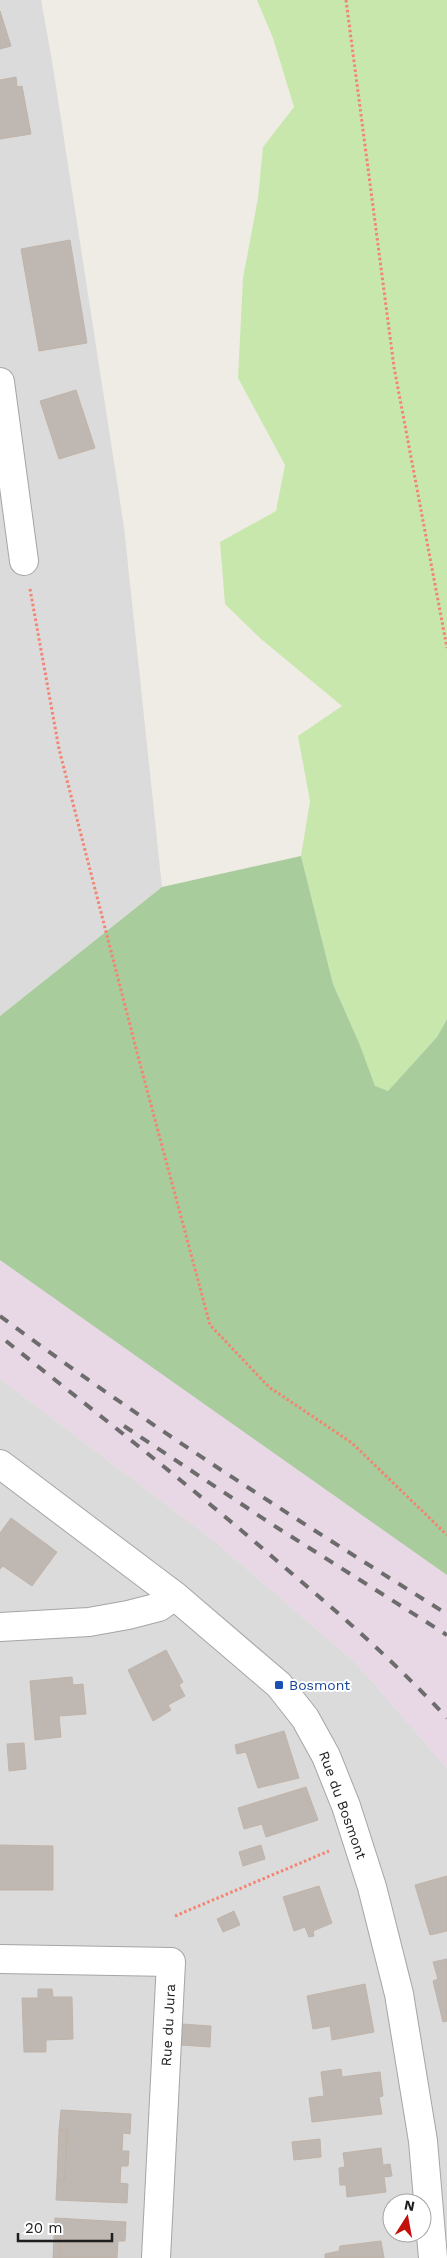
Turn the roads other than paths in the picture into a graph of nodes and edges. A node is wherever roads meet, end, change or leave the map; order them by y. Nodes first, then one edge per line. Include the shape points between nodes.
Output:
1 (0, 382) edge
2 (24, 561) road end
3 (0, 1464) edge
4 (175, 1596) junction
5 (0, 1627) edge
6 (0, 1958) edge
7 (156, 2258) edge
8 (432, 2258) edge

1 - 2 street
3 - 4 street, Rue du Bosmont
4 - 5 street via 158,1607 128,1616 89,1622
4 - 8 street, Rue du Bosmont via 279,1685 305,1718 326,1756 346,1806 372,1887 399,1994 423,2141
6 - 7 street, Rue du Jura via 171,1962

